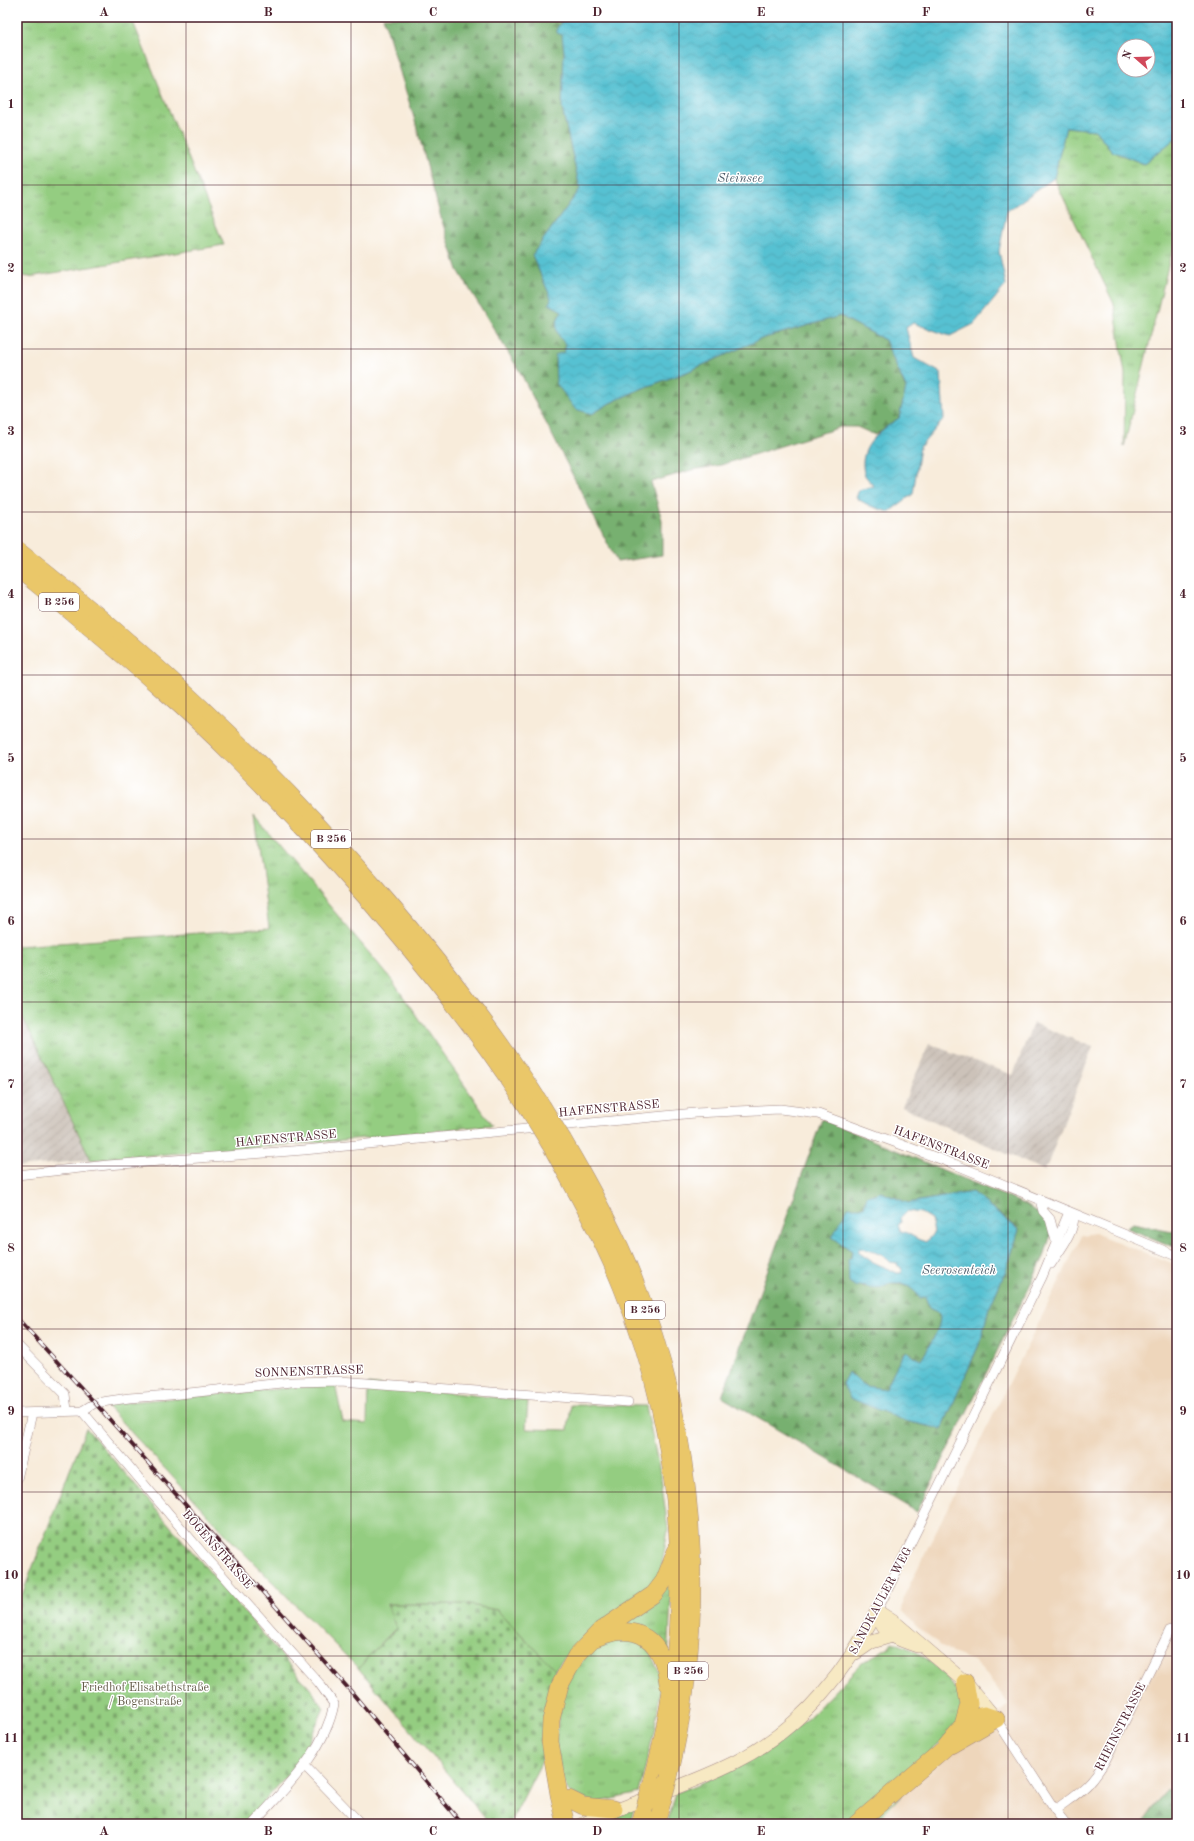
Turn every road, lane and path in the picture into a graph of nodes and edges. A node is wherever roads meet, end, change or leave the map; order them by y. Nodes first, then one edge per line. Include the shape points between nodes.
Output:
1 (17, 550) edge
2 (17, 568) edge
3 (535, 1107) junction
4 (557, 1142) junction
5 (17, 1175) edge
6 (1040, 1200) junction
7 (1071, 1213) junction
8 (1056, 1241) junction
9 (1177, 1256) edge
10 (1042, 1277) junction
11 (17, 1345) edge
12 (628, 1402) dead end
13 (67, 1410) junction
14 (82, 1411) junction
15 (17, 1413) edge
16 (32, 1413) junction
17 (17, 1479) edge
18 (678, 1544) junction
19 (877, 1611) junction
20 (1170, 1630) dead end
21 (892, 1636) junction
22 (592, 1640) junction
23 (924, 1649) junction
24 (851, 1658) junction
25 (965, 1682) junction
26 (670, 1704) junction
27 (996, 1719) junction
28 (963, 1726) junction
29 (944, 1749) junction
30 (305, 1766) junction
31 (556, 1778) junction
32 (569, 1799) junction
33 (661, 1806) junction
34 (614, 1809) junction
35 (1055, 1810) junction
36 (642, 1817) edge
37 (253, 1824) edge
38 (361, 1824) edge
39 (566, 1824) edge
40 (573, 1824) edge
41 (583, 1824) edge
42 (655, 1824) edge
43 (663, 1824) edge
44 (856, 1824) edge
45 (1066, 1824) edge

1 - 3 highway, B 256 via 86,604 176,683 273,777 347,856 411,929 500,1042
2 - 3 highway, B 256 via 102,636 166,692 269,792 403,940
3 - 4 highway, B 256, bridge
4 - 18 highway, B 256 via 622,1287 641,1342 658,1400 668,1448
4 - 33 highway, B 256, bridge via 605,1216 632,1275 656,1343 681,1439 693,1564 692,1616 682,1717
5 - 6 street, HAFENSTRASSE via 672,1115 780,1109 818,1114 954,1164
6 - 7 street, HAFENSTRASSE
6 - 8 street via 1050,1219
7 - 8 street, SANDKAULER WEG
7 - 9 street, HAFENSTRASSE
7 - 10 street, SANDKAULER WEG via 1074,1225 1071,1234
8 - 10 street, SANDKAULER WEG
10 - 19 street, SANDKAULER WEG
11 - 13 street via 65,1394
12 - 14 street, SONNENSTRASSE via 362,1381 333,1381 291,1382 129,1398 95,1403
13 - 14 street, SONNENSTRASSE
13 - 16 street, SONNENSTRASSE
14 - 30 street, BOGENSTRASSE via 204,1556 314,1677 334,1704 331,1719
15 - 16 street, SONNENSTRASSE
16 - 17 street
18 - 22 highway via 667,1574 654,1594 609,1623
18 - 26 highway, B 256 via 678,1639
19 - 21 street via 880,1624
19 - 23 street via 897,1624
19 - 24 street, SANDKAULER WEG
20 - 35 street, RHEINSTRASSE via 1095,1778 1081,1792
21 - 23 street
21 - 24 street via 872,1642
22 - 26 highway via 619,1632 636,1633 650,1641 662,1655 665,1664
22 - 31 highway via 570,1664 553,1708 550,1742
23 - 25 street
24 - 34 street, SANDKAULER WEG via 816,1700 776,1736 756,1750 714,1772
25 - 27 street
25 - 28 highway via 969,1704
26 - 36 highway, B 256, bridge
27 - 28 highway via 980,1716
27 - 29 highway
27 - 35 street
28 - 29 highway
29 - 44 highway
30 - 37 street
30 - 38 street
31 - 32 highway
31 - 39 highway
32 - 34 highway via 583,1806
32 - 40 highway via 575,1815
33 - 42 highway, B 256
33 - 43 highway
34 - 41 street, SANDKAULER WEG
35 - 45 street

